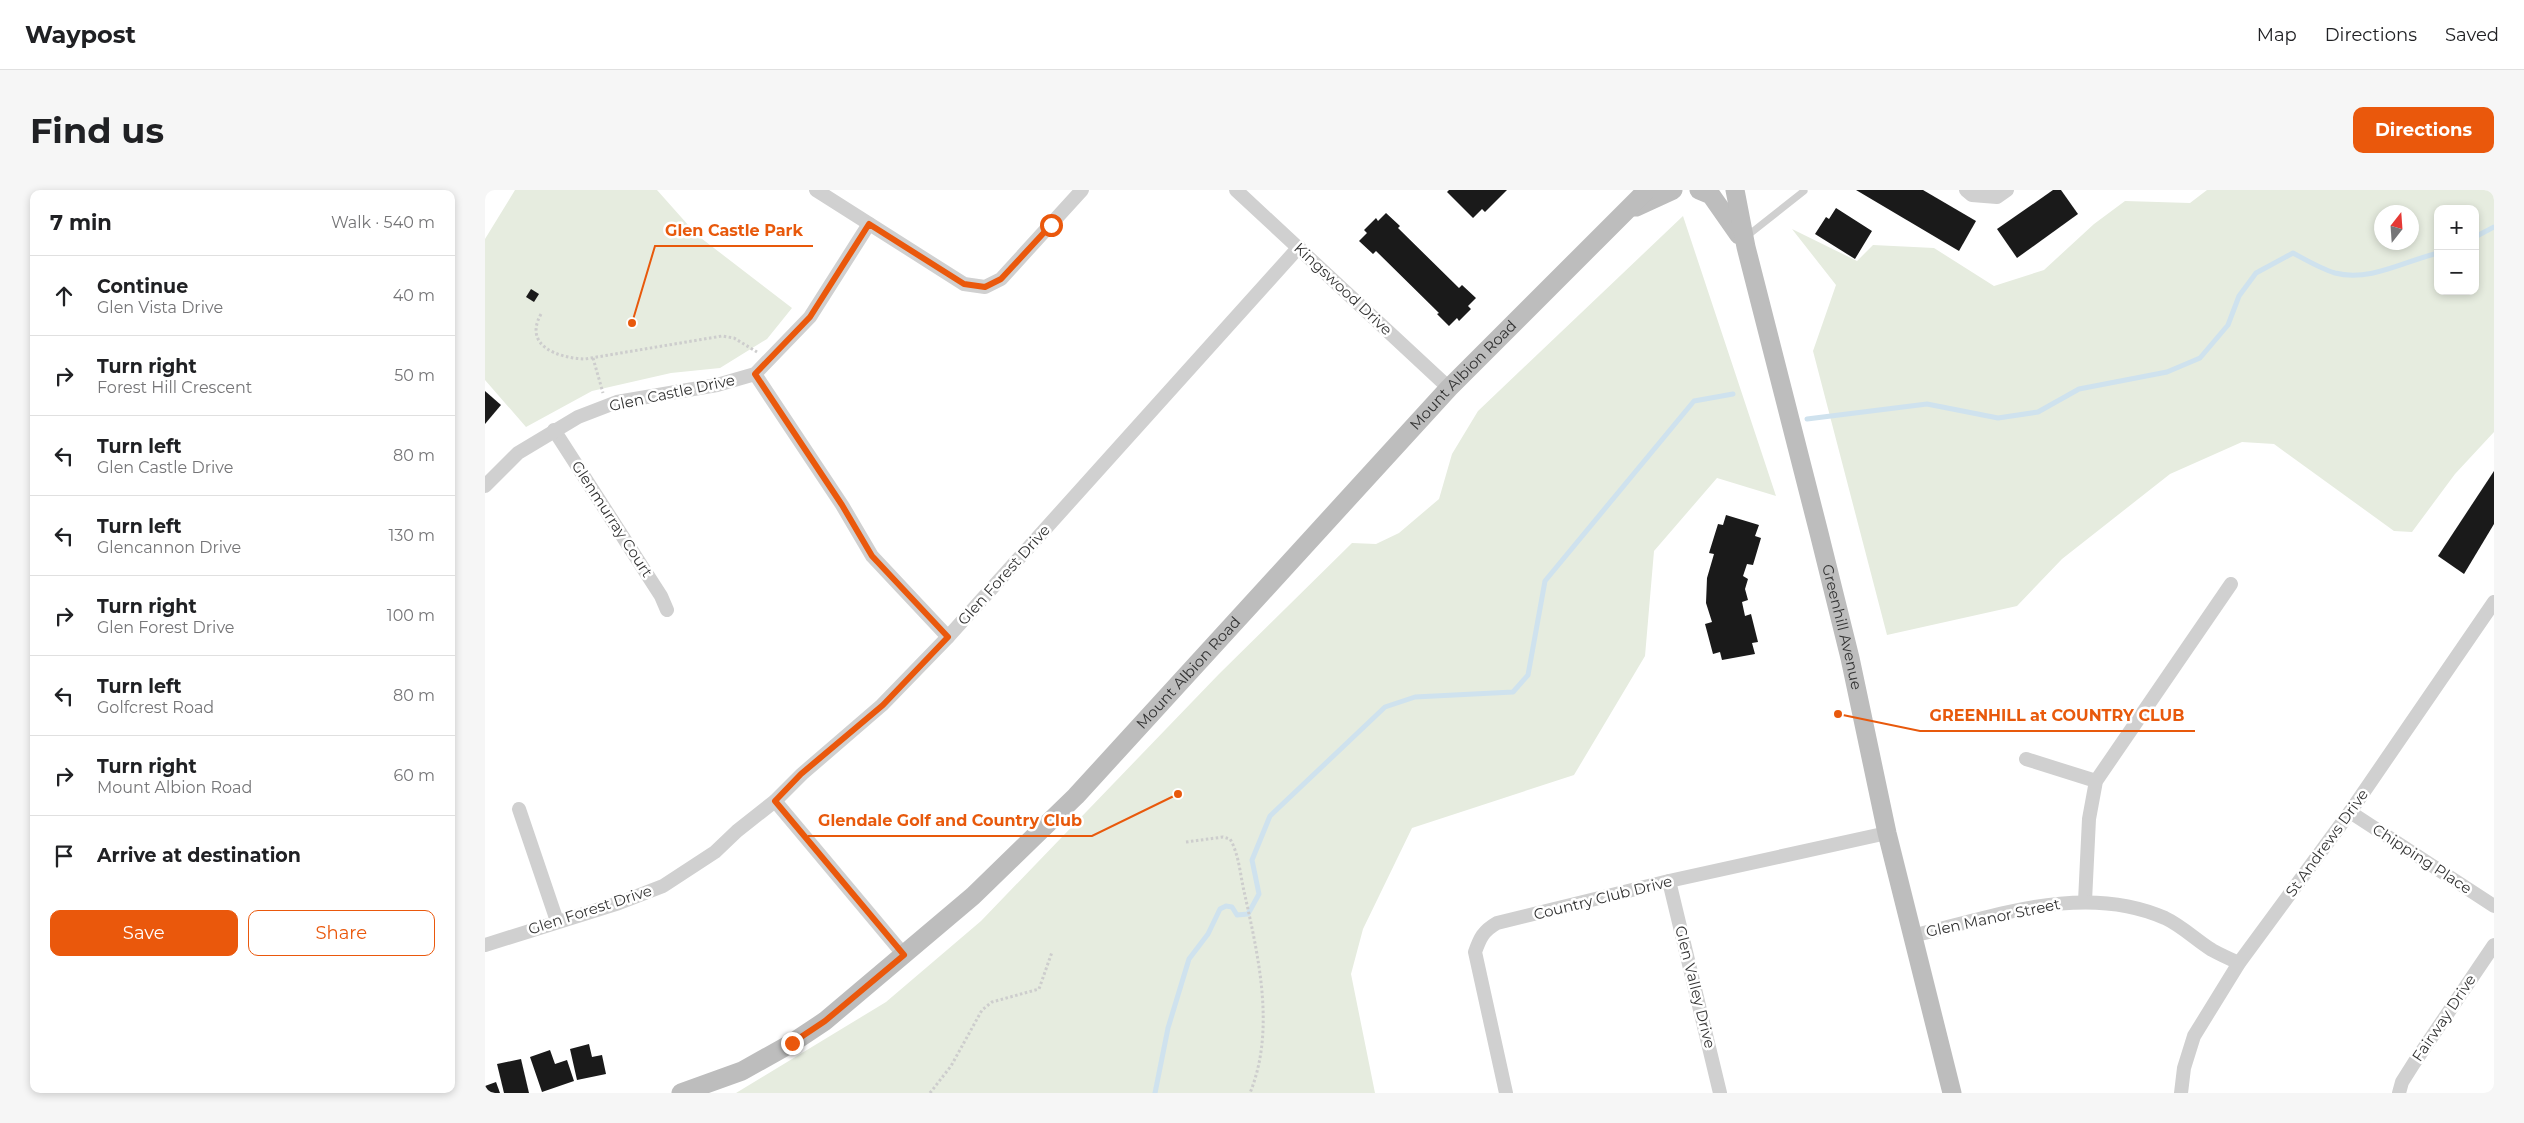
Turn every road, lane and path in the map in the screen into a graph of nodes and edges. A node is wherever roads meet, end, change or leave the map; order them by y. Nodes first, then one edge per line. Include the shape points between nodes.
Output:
1 (816, 190) edge
2 (1082, 190) edge
3 (1237, 190) edge
4 (1647, 190) edge
5 (1673, 190) edge
6 (1699, 190) edge
7 (1735, 190) edge
8 (1965, 190) edge
9 (2007, 190) edge
10 (1804, 191) edge
11 (1628, 210) junction
12 (869, 224) junction
13 (1745, 243) junction
14 (1299, 247) junction
15 (541, 314) dead end
16 (593, 358) junction
17 (769, 360) junction
18 (755, 374) junction
19 (1449, 388) junction
20 (607, 406) junction
21 (554, 430) junction
22 (485, 486) edge
23 (2231, 584) dead end
24 (2494, 602) edge
25 (667, 610) dead end
26 (948, 637) junction
27 (2026, 760) dead end
28 (2097, 781) junction
29 (775, 801) junction
30 (519, 809) dead end
31 (2350, 812) junction
32 (1887, 833) junction
33 (1186, 842) dead end
34 (1669, 881) junction
35 (2085, 901) junction
36 (2494, 906) edge
37 (557, 921) junction
38 (1912, 936) junction
39 (485, 945) edge
40 (2494, 945) edge
41 (1052, 952) dead end
42 (904, 955) junction
43 (2239, 963) junction
44 (681, 1093) edge
45 (930, 1093) edge
46 (1250, 1093) edge
47 (1506, 1093) edge
48 (1720, 1093) edge
49 (1953, 1093) edge
50 (2181, 1093) edge
51 (2399, 1093) edge

1 - 12 street
2 - 12 street via 1001,279 985,287 964,284
3 - 14 street, Kingswood Drive
4 - 11 street, Mount Albion Road
5 - 11 street
6 - 13 street via 1711,195
7 - 13 street, Greenhill Avenue
8 - 9 street via 1997,197
10 - 13 lane
11 - 19 street, Mount Albion Road
12 - 17 street, Glen Castle Drive via 810,317
13 - 32 street, Greenhill Avenue via 1850,658
14 - 19 street, Kingswood Drive
14 - 26 street, Glen Forest Drive
15 - 16 path via 535,327 539,342 563,356
16 - 17 path via 722,336 745,343
16 - 20 path
17 - 18 street, Glen Castle Drive
18 - 20 street, Glen Castle Drive via 717,385
18 - 26 street via 872,556
19 - 42 street, Mount Albion Road via 1076,796 973,896
20 - 21 street, Glen Castle Drive
21 - 22 street, Glen Castle Drive via 518,453
21 - 25 street, Glenmurray Court
23 - 28 street
24 - 31 street, St Andrews Drive
26 - 29 street, Glen Forest Drive via 883,705 801,774
27 - 28 street
28 - 35 street via 2089,819
29 - 37 street, Glen Forest Drive via 737,830 715,852 663,886
29 - 42 street
30 - 37 street
31 - 36 street, Chipping Place
31 - 43 street, St Andrews Drive
32 - 34 street, Country Club Drive
32 - 38 street, Greenhill Avenue
33 - 46 path via 1223,837 1230,840 1237,858 1263,990 1262,1040
34 - 47 street, Country Club Drive via 1497,923 1480,936 1475,952 1476,963
34 - 48 street, Glen Valley Drive
35 - 38 street, Glen Manor Street via 2053,903
35 - 43 street, Glen Manor Street via 2137,908 2167,919 2212,950
37 - 39 street, Glen Forest Drive
38 - 49 street, Greenhill Avenue
40 - 51 street, Fairway Drive via 2406,1075
41 - 45 path via 1039,988 992,1002 982,1010 951,1066
42 - 44 street, Mount Albion Road via 825,1021 792,1043 742,1071
43 - 50 street, St Andrews Drive via 2194,1036 2184,1068

